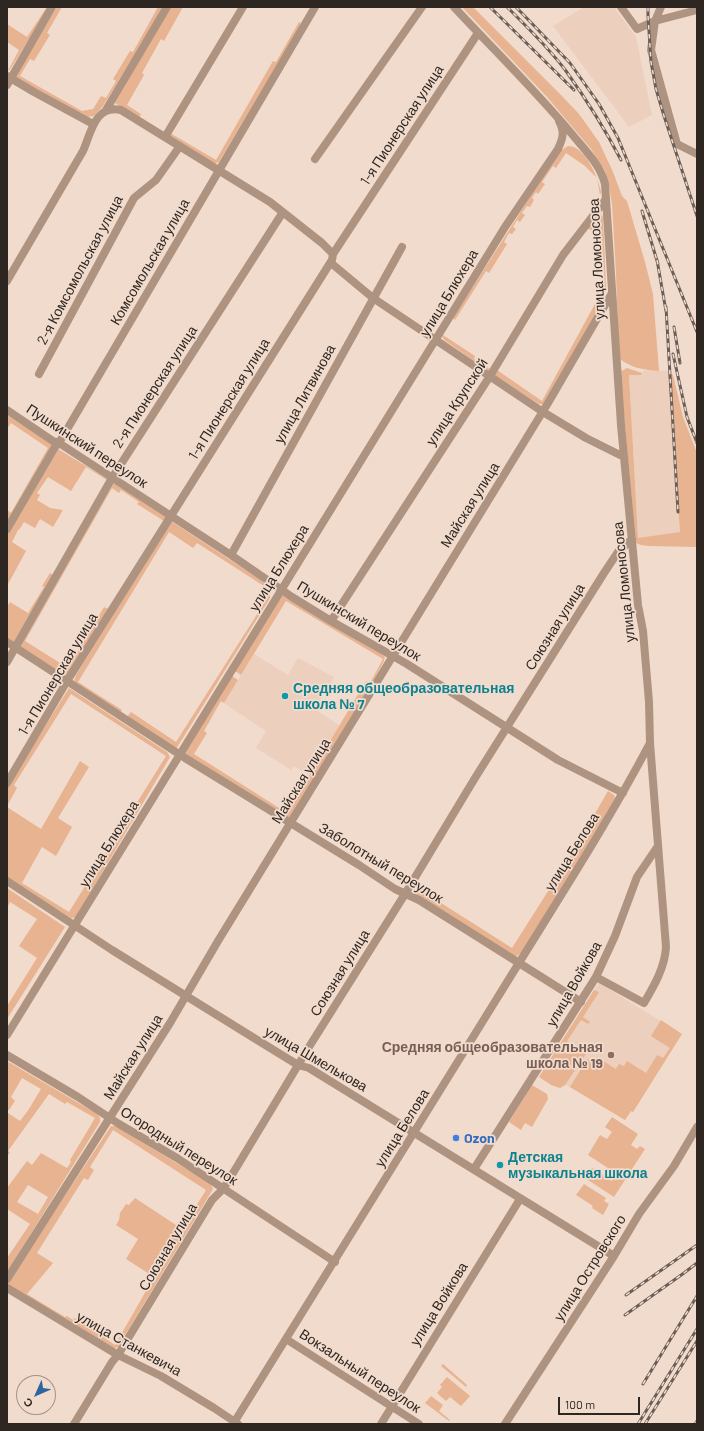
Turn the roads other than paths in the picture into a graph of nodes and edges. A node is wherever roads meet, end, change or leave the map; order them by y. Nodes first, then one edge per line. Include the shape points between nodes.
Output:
1 (52, 7) edge
2 (167, 7) edge
3 (243, 7) edge
4 (314, 7) edge
5 (422, 7) edge
6 (454, 7) edge
7 (621, 7) edge
8 (661, 7) edge
9 (697, 10) edge
10 (655, 21) junction
11 (478, 33) junction
12 (8, 79) edge
13 (106, 110) junction
14 (556, 115) junction
15 (93, 124) junction
16 (164, 137) junction
17 (563, 138) junction
18 (180, 146) junction
19 (582, 147) junction
20 (697, 154) edge
21 (315, 159) dead end
22 (218, 171) junction
23 (606, 199) junction
24 (283, 212) junction
25 (402, 247) dead end
26 (333, 254) junction
27 (331, 263) junction
28 (7, 282) edge
29 (612, 293) junction
30 (373, 298) junction
31 (435, 340) junction
32 (39, 374) dead end
33 (490, 376) junction
34 (7, 410) edge
35 (543, 412) junction
36 (59, 443) junction
37 (624, 457) junction
38 (112, 478) junction
39 (171, 516) junction
40 (7, 530) edge
41 (632, 539) junction
42 (232, 555) junction
43 (281, 589) junction
44 (331, 622) junction
45 (7, 642) edge
46 (15, 648) junction
47 (393, 657) junction
48 (7, 662) edge
49 (67, 681) junction
50 (507, 727) junction
51 (650, 743) junction
52 (179, 754) junction
53 (7, 783) edge
54 (623, 793) junction
55 (291, 823) junction
56 (658, 846) junction
57 (7, 881) edge
58 (405, 894) junction
59 (75, 924) junction
60 (519, 964) junction
61 (596, 977) junction
62 (186, 996) junction
63 (581, 1002) junction
64 (7, 1035) edge
65 (7, 1055) edge
66 (298, 1065) junction
67 (109, 1118) junction
68 (697, 1127) edge
69 (414, 1134) junction
70 (474, 1170) junction
71 (224, 1188) junction
72 (520, 1199) junction
73 (614, 1256) junction
74 (335, 1262) junction
75 (7, 1279) edge
76 (7, 1288) edge
77 (286, 1339) junction
78 (118, 1355) junction
79 (392, 1406) junction
80 (236, 1423) edge
81 (74, 1424) edge
82 (381, 1424) edge
83 (419, 1424) edge
84 (505, 1424) edge

1 - 12 street
2 - 13 street
3 - 16 street
4 - 22 street, Комсомольская улица
5 - 21 street
6 - 11 street, улица Ломоносова
7 - 10 street via 637,29
8 - 10 street
9 - 10 street
10 - 20 street via 652,50 678,144
11 - 14 street, улица Ломоносова
11 - 26 street, 1-я Пионерская улица
12 - 15 street
13 - 15 street
13 - 16 street via 120,110
14 - 17 street via 562,126
14 - 19 street, улица Ломоносова
15 - 28 street via 83,151
16 - 18 street
17 - 19 street via 572,139
17 - 31 street, улица Блюхера
18 - 22 street
18 - 32 street, 2-я Комсомольская улица via 156,180 134,198
19 - 23 street, улица Ломоносова via 601,171
22 - 24 street
22 - 36 street, Комсомольская улица
23 - 29 street, улица Ломоносова
23 - 33 street, улица Крупской via 563,255
24 - 26 street
24 - 38 street, 2-я Пионерская улица
25 - 30 street, улица Литвинова
26 - 27 street, 1-я Пионерская улица
27 - 30 street
27 - 39 street, 1-я Пионерская улица
29 - 35 street, Майская улица
29 - 37 street, улица Ломоносова
30 - 31 street
30 - 42 street, улица Литвинова
31 - 33 street
31 - 43 street, улица Блюхера
33 - 35 street
33 - 44 street, улица Крупской
34 - 36 street, Пушкинский переулок
35 - 37 street
35 - 47 street, Майская улица
36 - 38 street, Пушкинский переулок
36 - 40 street, Комсомольская улица
37 - 41 street, улица Ломоносова
38 - 39 street, Пушкинский переулок
38 - 46 street, 2-я Пионерская улица
39 - 42 street, Пушкинский переулок
39 - 49 street, 1-я Пионерская улица
41 - 50 street, Союзная улица via 609,565
41 - 51 street, улица Ломоносова via 643,631
42 - 43 street, Пушкинский переулок
43 - 44 street, Пушкинский переулок
43 - 52 street, улица Блюхера
44 - 47 street, Пушкинский переулок
45 - 46 street, Заболотный переулок
46 - 48 street, 2-я Пионерская улица
46 - 49 street, Заболотный переулок
47 - 50 street, Пушкинский переулок
47 - 55 street, Майская улица
49 - 52 street, Заболотный переулок
49 - 53 street, 1-я Пионерская улица
50 - 54 street, Пушкинский переулок via 558,760
50 - 58 street, Союзная улица
51 - 54 street, улица Белова
51 - 56 street, улица Ломоносова
52 - 55 street, Заболотный переулок
52 - 59 street, улица Блюхера
54 - 60 street, улица Белова
55 - 58 street, Заболотный переулок
55 - 62 street, Майская улица
56 - 61 street, улица Войкова via 637,877 616,936
56 - 61 street, улица Ломоносова via 666,958 656,980 644,1003
57 - 59 street, улица Шмелькова
58 - 60 street, Заболотный переулок
58 - 66 street, Союзная улица
59 - 62 street, улица Шмелькова
59 - 64 street, улица Блюхера
60 - 63 street, Заболотный переулок
60 - 69 street, улица Белова
61 - 63 street, улица Войкова
62 - 66 street, улица Шмелькова
62 - 67 street, Майская улица
63 - 70 street, улица Войкова
65 - 67 street, Огородный переулок
66 - 69 street, улица Шмелькова via 309,1068
66 - 71 street, Союзная улица
67 - 71 street, Огородный переулок
67 - 75 street, Майская улица
68 - 73 street, улица Островского
69 - 70 street, улица Шмелькова
69 - 74 street, улица Белова
70 - 72 street, улица Шмелькова
71 - 74 street, Огородный переулок
71 - 78 street, Союзная улица via 212,1200
72 - 73 street, улица Шмелькова
72 - 79 street, улица Войкова
73 - 84 street, улица Островского
74 - 77 street, улица Белова
76 - 78 street, улица Станкевича
77 - 79 street, Вокзальный переулок
77 - 80 street, улица Белова
78 - 80 street, улица Станкевича via 161,1376
78 - 81 street, Союзная улица
79 - 82 street, улица Войкова
79 - 83 street, Вокзальный переулок

